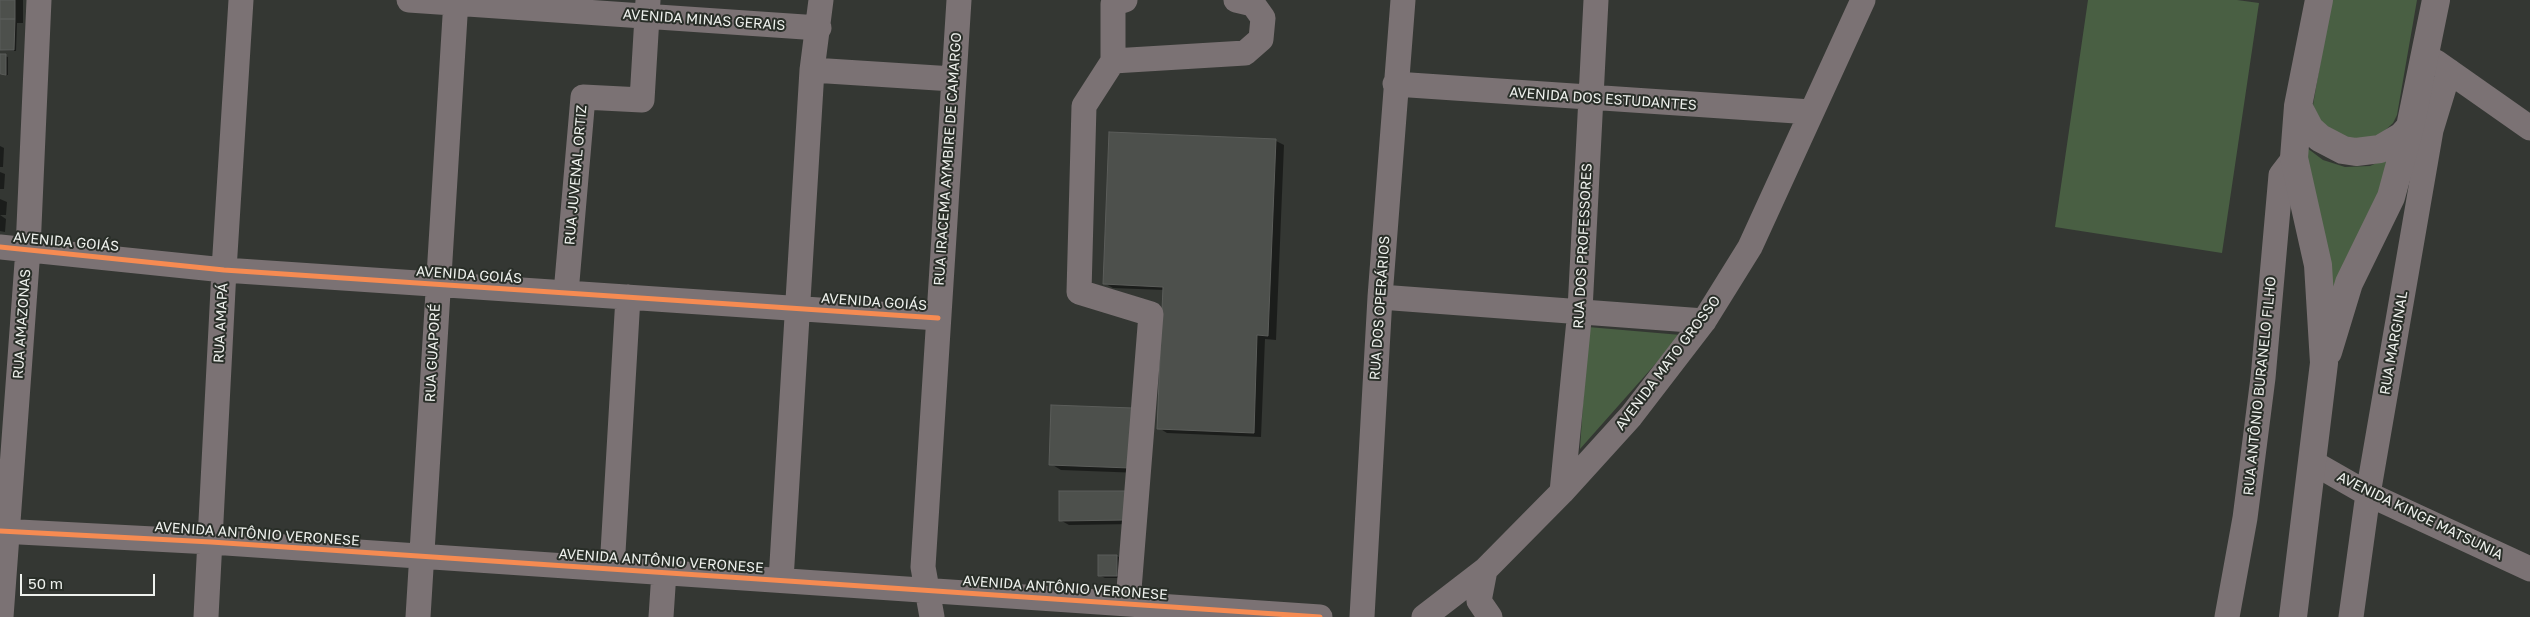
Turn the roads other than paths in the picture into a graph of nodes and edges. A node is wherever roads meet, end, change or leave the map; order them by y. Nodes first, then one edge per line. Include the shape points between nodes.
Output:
1 (40, 0) edge
2 (241, 0) edge
3 (409, 0) edge
4 (821, 0) edge
5 (959, 0) edge
6 (1125, 0) edge
7 (1236, 0) edge
8 (1403, 0) edge
9 (1596, 0) edge
10 (1863, 0) edge
11 (2319, 0) edge
12 (2436, 0) edge
13 (456, 1) edge
14 (648, 7) edge
15 (819, 28) junction
16 (2425, 55) junction
17 (1113, 61) junction
18 (812, 70) junction
19 (2449, 71) junction
20 (953, 80) junction
21 (1395, 84) junction
22 (1591, 98) junction
23 (2298, 106) junction
24 (1811, 112) junction
25 (2410, 127) junction
26 (2530, 128) edge
27 (2294, 158) junction
28 (0, 247) edge
29 (28, 249) junction
30 (224, 270) junction
31 (437, 284) junction
32 (566, 292) junction
33 (1380, 296) junction
34 (628, 297) junction
35 (799, 308) junction
36 (1580, 310) junction
37 (938, 318) junction
38 (1704, 321) junction
39 (2324, 363) junction
40 (2312, 462) junction
41 (1562, 492) junction
42 (2368, 494) junction
43 (3, 531) edge
44 (211, 542) junction
45 (423, 556) junction
46 (612, 569) junction
47 (2530, 569) edge
48 (1485, 570) junction
49 (664, 572) junction
50 (781, 580) junction
51 (927, 590) junction
52 (1128, 602) junction
53 (1, 617) edge
54 (206, 617) edge
55 (418, 617) edge
56 (661, 617) edge
57 (932, 617) edge
58 (1320, 617) edge
59 (1362, 617) edge
60 (1424, 617) edge
61 (1490, 617) edge
62 (2227, 617) edge
63 (2294, 617) edge
64 (2351, 617) edge

1 - 29 street, RUA AMAZONAS
2 - 30 street, RUA AMAPÁ
3 - 13 street, AVENIDA MINAS GERAIS
4 - 15 street
5 - 20 street, RUA IRACEMA AYMBIRE DE CAMARGO
6 - 17 street via 1113,4
7 - 17 street via 1253,4 1263,18 1260,39 1245,53
8 - 21 street, RUA DOS OPERÁRIOS
9 - 22 street, RUA DOS PROFESSORES
10 - 24 street, AVENIDA MATO GROSSO
11 - 23 main road
12 - 16 main road
13 - 14 street, AVENIDA MINAS GERAIS
13 - 31 street, RUA GUAPORÉ
14 - 15 street, AVENIDA MINAS GERAIS
14 - 32 street, RUA JUVENAL ORTIZ via 642,100 583,97
15 - 18 street
16 - 19 street
16 - 25 main road
17 - 52 street via 1084,106 1078,292 1151,314
18 - 20 street
18 - 35 street
19 - 26 street
19 - 42 street, RUA MARGINAL via 2431,130
20 - 37 street, RUA IRACEMA AYMBIRE DE CAMARGO
21 - 22 street, AVENIDA DOS ESTUDANTES
21 - 33 street, RUA DOS OPERÁRIOS
22 - 24 street, AVENIDA DOS ESTUDANTES
22 - 36 street, RUA DOS PROFESSORES
23 - 25 main road via 2315,134 2343,150 2356,152 2380,148 2397,140
23 - 27 main road
24 - 38 street, AVENIDA MATO GROSSO via 1750,247
25 - 39 main road via 2391,197 2348,283
27 - 39 main road via 2318,265
27 - 62 street, RUA ANTÔNIO BURANELO FILHO via 2281,175 2262,388 2245,518
28 - 29 street, AVENIDA GOIÁS
29 - 30 street, AVENIDA GOIÁS
29 - 43 street, RUA AMAZONAS
30 - 31 street, AVENIDA GOIÁS
30 - 44 street, RUA AMAPÁ
31 - 32 street, AVENIDA GOIÁS
31 - 45 street, RUA GUAPORÉ
32 - 34 street, AVENIDA GOIÁS
33 - 36 street
33 - 59 street, RUA DOS OPERÁRIOS
34 - 35 street, AVENIDA GOIÁS
34 - 46 street
35 - 37 street, AVENIDA GOIÁS
35 - 50 street
36 - 38 street
36 - 41 street, RUA DOS PROFESSORES
37 - 51 street, RUA IRACEMA AYMBIRE DE CAMARGO via 923,567
38 - 41 street, AVENIDA MATO GROSSO via 1631,416
39 - 40 main road
40 - 42 street, AVENIDA KINGE MATSUNIA
40 - 63 main road
41 - 48 street, AVENIDA MATO GROSSO
42 - 47 street, AVENIDA KINGE MATSUNIA
42 - 64 street, RUA MARGINAL
43 - 44 street, AVENIDA ANTÔNIO VERONESE
43 - 53 street, RUA AMAZONAS
44 - 45 street, AVENIDA ANTÔNIO VERONESE
44 - 54 street, RUA AMAPÁ
45 - 46 street, AVENIDA ANTÔNIO VERONESE
45 - 55 street, RUA GUAPORÉ
46 - 49 street, AVENIDA ANTÔNIO VERONESE
48 - 60 street, AVENIDA MATO GROSSO
48 - 61 street via 1479,601
49 - 50 street, AVENIDA ANTÔNIO VERONESE
49 - 56 street
50 - 51 street, AVENIDA ANTÔNIO VERONESE
51 - 52 street, AVENIDA ANTÔNIO VERONESE
51 - 57 street, RUA IRACEMA AYMBIRE DE CAMARGO
52 - 58 street, AVENIDA ANTÔNIO VERONESE

